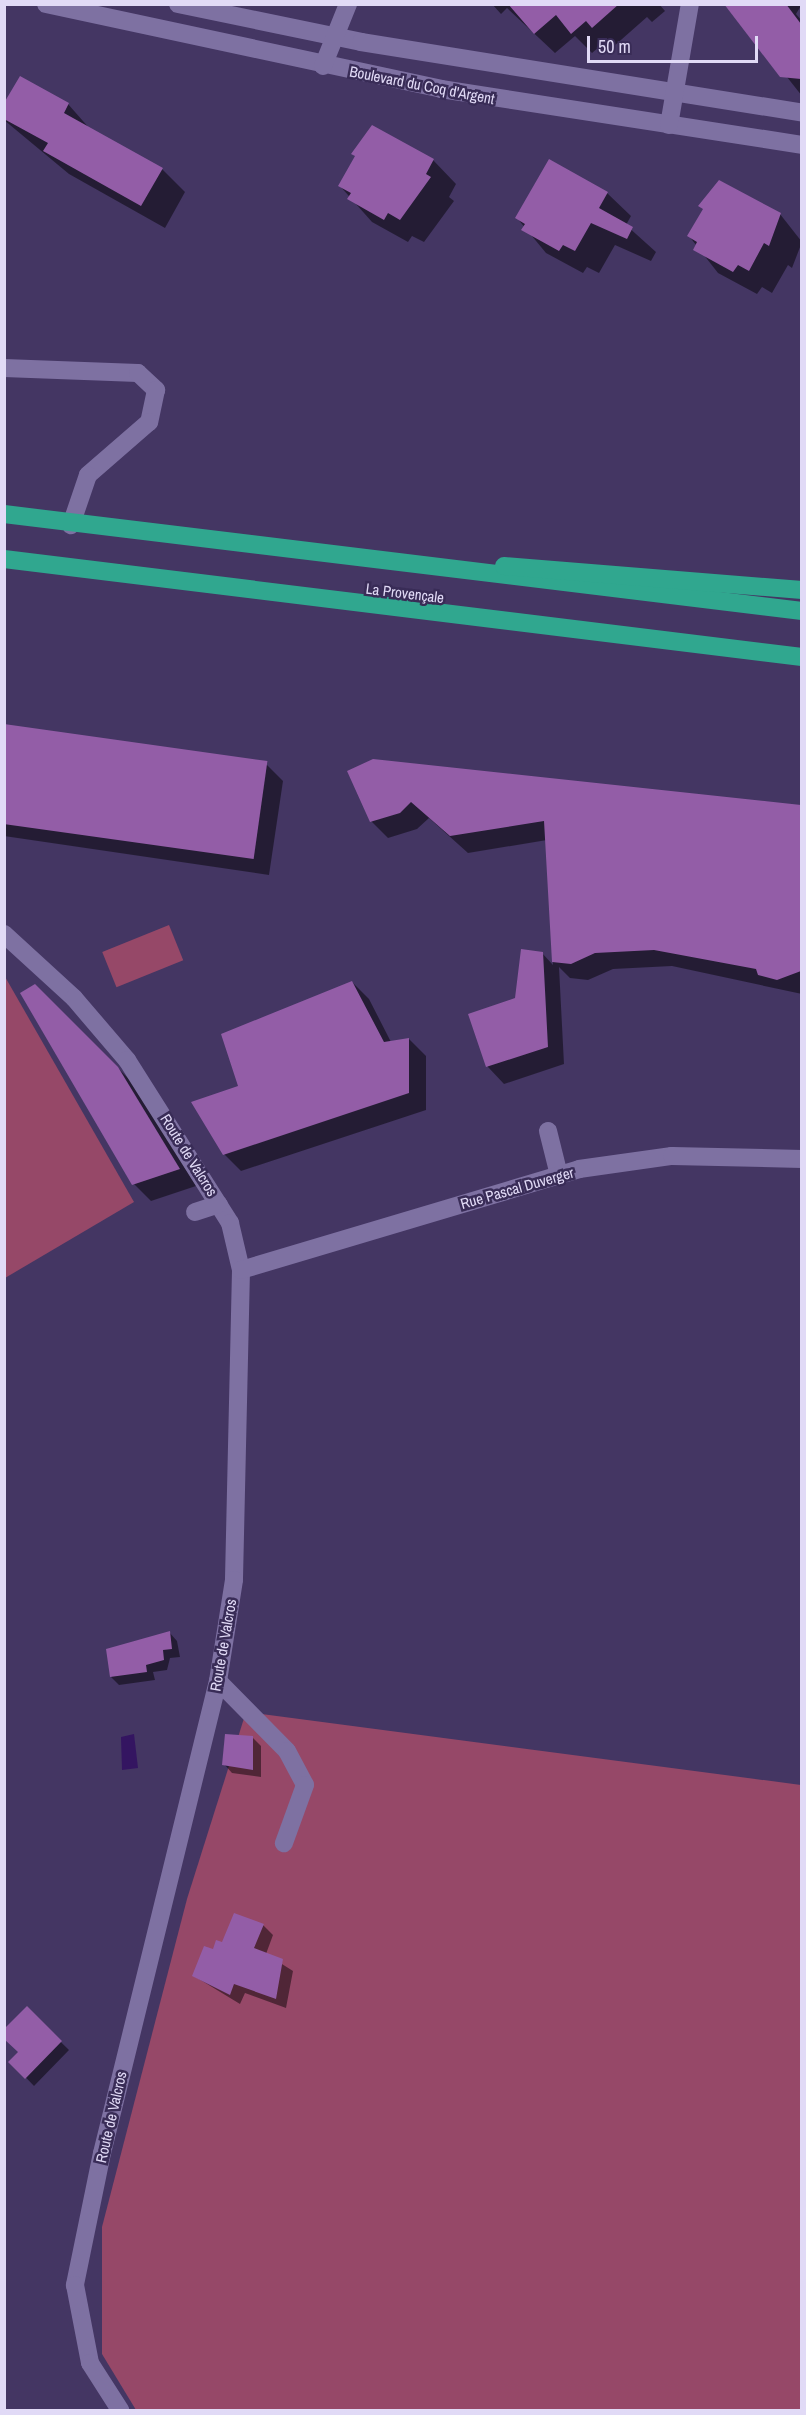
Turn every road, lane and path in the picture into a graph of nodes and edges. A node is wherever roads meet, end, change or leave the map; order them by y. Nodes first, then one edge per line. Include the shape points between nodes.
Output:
1 (46, 4) edge
2 (178, 4) edge
3 (348, 4) edge
4 (690, 4) edge
5 (332, 36) junction
6 (323, 66) junction
7 (674, 95) junction
8 (801, 113) edge
9 (669, 125) junction
10 (801, 145) edge
11 (4, 368) edge
12 (4, 514) edge
13 (70, 525) junction
14 (171, 538) junction
15 (4, 560) edge
16 (801, 591) edge
17 (801, 611) edge
18 (801, 657) edge
19 (4, 934) edge
20 (548, 1131) dead end
21 (801, 1159) edge
22 (559, 1175) junction
23 (219, 1204) junction
24 (195, 1212) dead end
25 (241, 1269) junction
26 (218, 1681) junction
27 (284, 1843) dead end
28 (120, 2410) edge

1 - 6 street, Boulevard du Coq d'Argent
2 - 5 street, Boulevard du Coq d'Argent
3 - 5 street
4 - 7 street
5 - 6 street
5 - 7 street, Boulevard du Coq d'Argent
6 - 9 street, Boulevard du Coq d'Argent
7 - 8 street, Boulevard du Coq d'Argent
7 - 9 street
9 - 10 street, Boulevard du Coq d'Argent
11 - 13 street via 54,374 138,373 156,390 149,422 88,475
12 - 13 highway, La Provençale
13 - 14 highway, La Provençale
14 - 16 highway
14 - 17 highway, La Provençale
15 - 18 highway, La Provençale
19 - 23 street, Route de Valcros via 74,998 127,1060
20 - 22 street
21 - 22 street, Rue Pascal Duverger via 672,1156
22 - 25 street, Rue Pascal Duverger
23 - 24 street
23 - 25 street, Route de Valcros via 236,1238
25 - 26 street, Route de Valcros via 234,1580
26 - 27 street via 287,1751 305,1785
26 - 28 street, Route de Valcros via 104,2142 75,2285 90,2364

